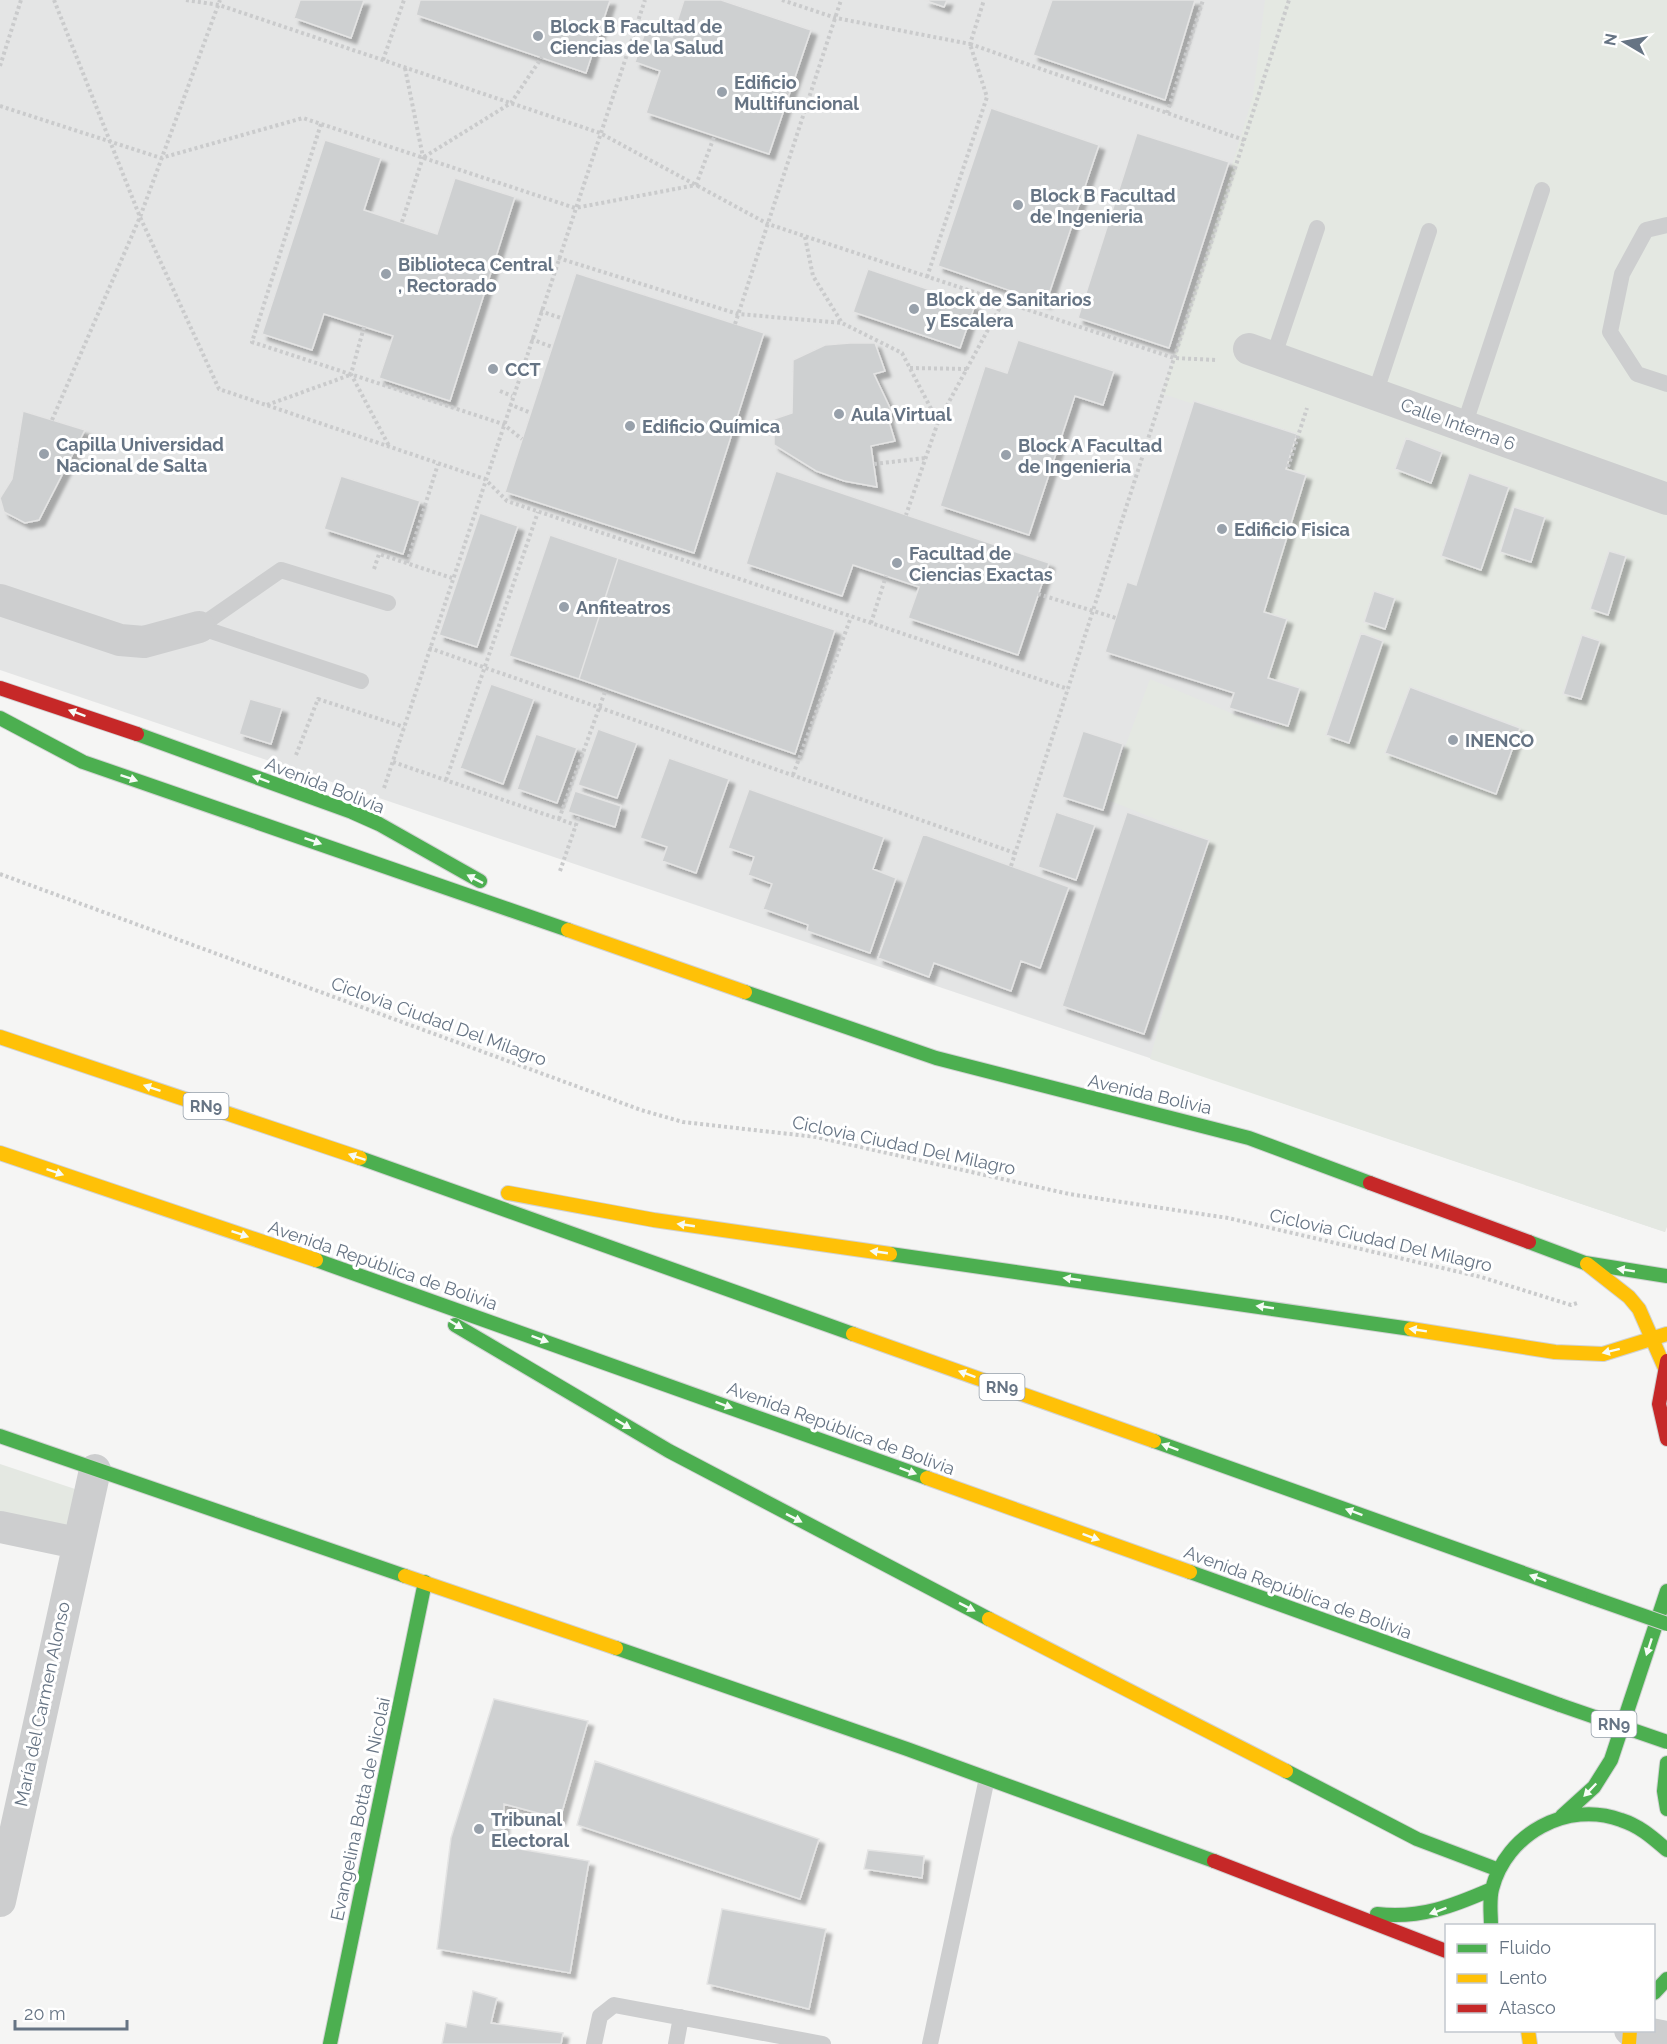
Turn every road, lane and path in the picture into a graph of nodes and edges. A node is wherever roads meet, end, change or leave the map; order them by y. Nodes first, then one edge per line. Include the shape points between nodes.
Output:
1 (21, 0) edge
2 (54, 0) edge
3 (186, 0) edge
4 (404, 0) edge
5 (645, 0) edge
6 (782, 0) edge
7 (841, 0) edge
8 (984, 0) edge
9 (1203, 0) edge
10 (1289, 0) edge
11 (219, 2) edge
12 (836, 18) junction
13 (970, 44) junction
14 (542, 57) dead end
15 (383, 60) junction
16 (0, 66) edge
17 (405, 68) junction
18 (511, 103) junction
19 (0, 106) edge
20 (1167, 113) junction
21 (321, 124) junction
22 (600, 133) junction
23 (714, 137) dead end
24 (1244, 140) junction
25 (110, 142) junction
26 (161, 158) junction
27 (423, 158) junction
28 (696, 184) junction
29 (1542, 190) dead end
30 (575, 208) junction
31 (140, 217) junction
32 (402, 222) dead end
33 (768, 224) junction
34 (1667, 225) edge
35 (1317, 228) dead end
36 (1429, 231) dead end
37 (804, 236) junction
38 (558, 258) junction
39 (927, 276) junction
40 (1003, 302) junction
41 (540, 311) junction
42 (738, 314) junction
43 (561, 318) dead end
44 (842, 323) junction
45 (735, 324) dead end
46 (364, 327) dead end
47 (531, 339) junction
48 (552, 347) dead end
49 (1249, 356) junction
50 (1174, 358) junction
51 (909, 368) junction
52 (968, 369) junction
53 (351, 374) junction
54 (1667, 384) edge
55 (500, 391) dead end
56 (1375, 394) junction
57 (512, 396) junction
58 (509, 404) junction
59 (265, 405) junction
60 (1308, 405) dead end
61 (531, 413) dead end
62 (52, 420) dead end
63 (938, 422) junction
64 (502, 424) junction
65 (1464, 426) junction
66 (522, 440) dead end
67 (389, 447) junction
68 (925, 458) junction
69 (438, 464) junction
70 (874, 464) dead end
71 (1288, 467) dead end
72 (485, 479) junction
73 (1667, 499) edge
74 (538, 512) junction
75 (906, 515) dead end
76 (407, 563) junction
77 (886, 576) dead end
78 (452, 578) junction
79 (1038, 594) dead end
80 (365, 596) junction
81 (0, 600) edge
82 (388, 603) dead end
83 (1093, 611) junction
84 (851, 617) junction
85 (1116, 618) dead end
86 (871, 623) junction
87 (199, 627) junction
88 (429, 648) junction
89 (485, 667) junction
90 (360, 681) dead end
91 (0, 688) edge
92 (606, 689) dead end
93 (1068, 689) junction
94 (600, 707) junction
95 (0, 718) edge
96 (404, 728) junction
97 (294, 761) dead end
98 (393, 762) junction
99 (794, 775) junction
100 (446, 780) junction
101 (382, 792) dead end
102 (579, 816) dead end
103 (559, 819) junction
104 (576, 825) junction
105 (1015, 853) junction
106 (1011, 866) dead end
107 (560, 871) dead end
108 (0, 874) edge
109 (623, 948) junction
110 (0, 1023) edge
111 (0, 1037) edge
112 (109, 1073) junction
113 (0, 1153) edge
114 (412, 1176) junction
115 (1586, 1263) junction
116 (1667, 1276) edge
117 (1606, 1281) junction
118 (387, 1284) junction
119 (1661, 1337) edge
120 (1666, 1363) edge
121 (0, 1436) edge
122 (1667, 1439) edge
123 (95, 1470) junction
124 (0, 1527) edge
125 (77, 1543) junction
126 (425, 1582) junction
127 (1667, 1591) edge
128 (1667, 1624) edge
129 (1667, 1742) edge
130 (1667, 1762) edge
131 (987, 1778) junction
132 (1667, 1809) edge
133 (1562, 1816) junction
134 (1667, 1850) edge
135 (1499, 1870) junction
136 (1492, 1889) junction
137 (0, 1901) edge
138 (1337, 1907) junction
139 (1491, 1924) edge
140 (1445, 1952) edge
141 (1667, 1979) edge
142 (1655, 1990) edge
143 (681, 2017) junction
144 (1636, 2032) edge
145 (1667, 2037) edge
146 (762, 2038) edge
147 (330, 2044) edge
148 (594, 2044) edge
149 (676, 2044) edge
150 (823, 2044) edge
151 (930, 2044) edge

1 - 16 path
2 - 25 path
3 - 11 path
4 - 15 path
5 - 22 path
6 - 12 path
7 - 12 path
8 - 13 path
9 - 20 path
10 - 24 path
11 - 15 path
11 - 26 path
12 - 13 path
12 - 33 path
13 - 20 path
13 - 39 path via 987,97
14 - 18 path
15 - 17 path
17 - 18 path
17 - 27 path
18 - 22 path
18 - 27 path
19 - 25 path
20 - 24 path
21 - 26 path via 303,117
21 - 27 path
21 - 53 path via 252,342
22 - 28 path
22 - 30 path
23 - 28 path
24 - 50 path
25 - 26 path
25 - 31 path
26 - 31 path
27 - 30 path
27 - 32 path
28 - 30 path
28 - 33 path
29 - 65 lane
30 - 38 path
31 - 59 path via 219,390
31 - 62 path
33 - 37 path
33 - 42 path
34 - 54 lane via 1646,230 1622,274 1610,332 1637,374
35 - 49 lane
36 - 56 lane
37 - 39 path
37 - 44 path via 813,276
38 - 41 path
38 - 42 path
39 - 40 path
40 - 50 path
40 - 52 path
41 - 43 path
41 - 47 path
42 - 44 path
42 - 45 path
44 - 51 path via 902,353
46 - 53 path
47 - 48 path
47 - 57 path
49 - 50 path
49 - 56 street, Calle Interna 6
50 - 83 path
51 - 52 path
51 - 63 path
52 - 63 path
53 - 59 path
53 - 64 path
53 - 67 path
55 - 57 path
56 - 65 street, Calle Interna 6
57 - 58 path
58 - 61 path
58 - 64 path
59 - 67 path
60 - 71 path
63 - 68 path
64 - 66 path
64 - 72 path
65 - 73 street, Calle Interna 6
67 - 69 path
68 - 70 path
68 - 75 path
69 - 72 path
69 - 76 path
72 - 74 path via 507,501
72 - 78 path
74 - 84 path
74 - 89 path
76 - 78 path
76 - 80 path via 379,554
77 - 86 path
78 - 88 path
79 - 83 path
80 - 82 lane
80 - 87 lane via 281,570
81 - 87 street via 120,640 144,642
83 - 85 path
83 - 93 path
84 - 86 path
84 - 99 path
86 - 93 path
87 - 90 lane
88 - 89 path
88 - 96 path
89 - 94 path
89 - 100 path
109 -> 91 main road, Avenida Bolivia via 448,865 352,812
92 - 94 path
93 - 105 path
94 - 99 path
94 - 103 path
95 -> 109 main road, Avenida Bolivia via 83,762
96 - 97 path via 318,699
96 - 98 path
98 - 100 path
98 - 101 path
99 - 105 path
100 - 103 path
102 - 104 path
103 - 104 path
104 - 107 path
105 - 106 path
108 - 117 path, Ciclovia Ciudad Del Milagro via 630,1106 683,1122 816,1137 1069,1194 1228,1218 1481,1277 1571,1305
109 - 115 main road, Avenida Bolivia via 946,1061 1248,1138
110 - 112 main road
111 - 112 main road, RN9
114 -> 112 main road, RN9
113 -> 118 main road, Avenida República de Bolivia / RN9
119 -> 114 main road via 1603,1354 1555,1352 654,1220
128 -> 114 main road, RN9, bridge
116 -> 115 main road, Avenida Bolivia
115 - 117 main road
117 - 119 main road via 1629,1297
118 -> 129 main road, Avenida República de Bolivia / RN9, bridge
118 -> 135 main road via 763,1502 1417,1839
119 - 120 main road
120 - 122 main road via 1659,1404
121 - 123 main road
123 - 125 street, María del Carmen Alonso
123 - 126 main road
124 - 125 street
125 - 137 street, María del Carmen Alonso
126 - 131 main road
126 - 147 main road, Evangelina Botta de Nicolai
127 -> 133 main road via 1611,1760 1594,1787
130 - 132 main road
131 - 138 main road
131 - 151 lane
133 - 134 main road via 1596,1812 1628,1820 1656,1837
133 - 135 main road via 1524,1837
135 - 136 main road
136 -> 138 main road via 1425,1916 1398,1918
136 - 139 main road
138 - 140 main road
141 - 142 main road
143 - 146 lane
143 - 148 lane via 614,2005 600,2016
143 - 149 lane
144 - 145 street
146 - 150 lane

